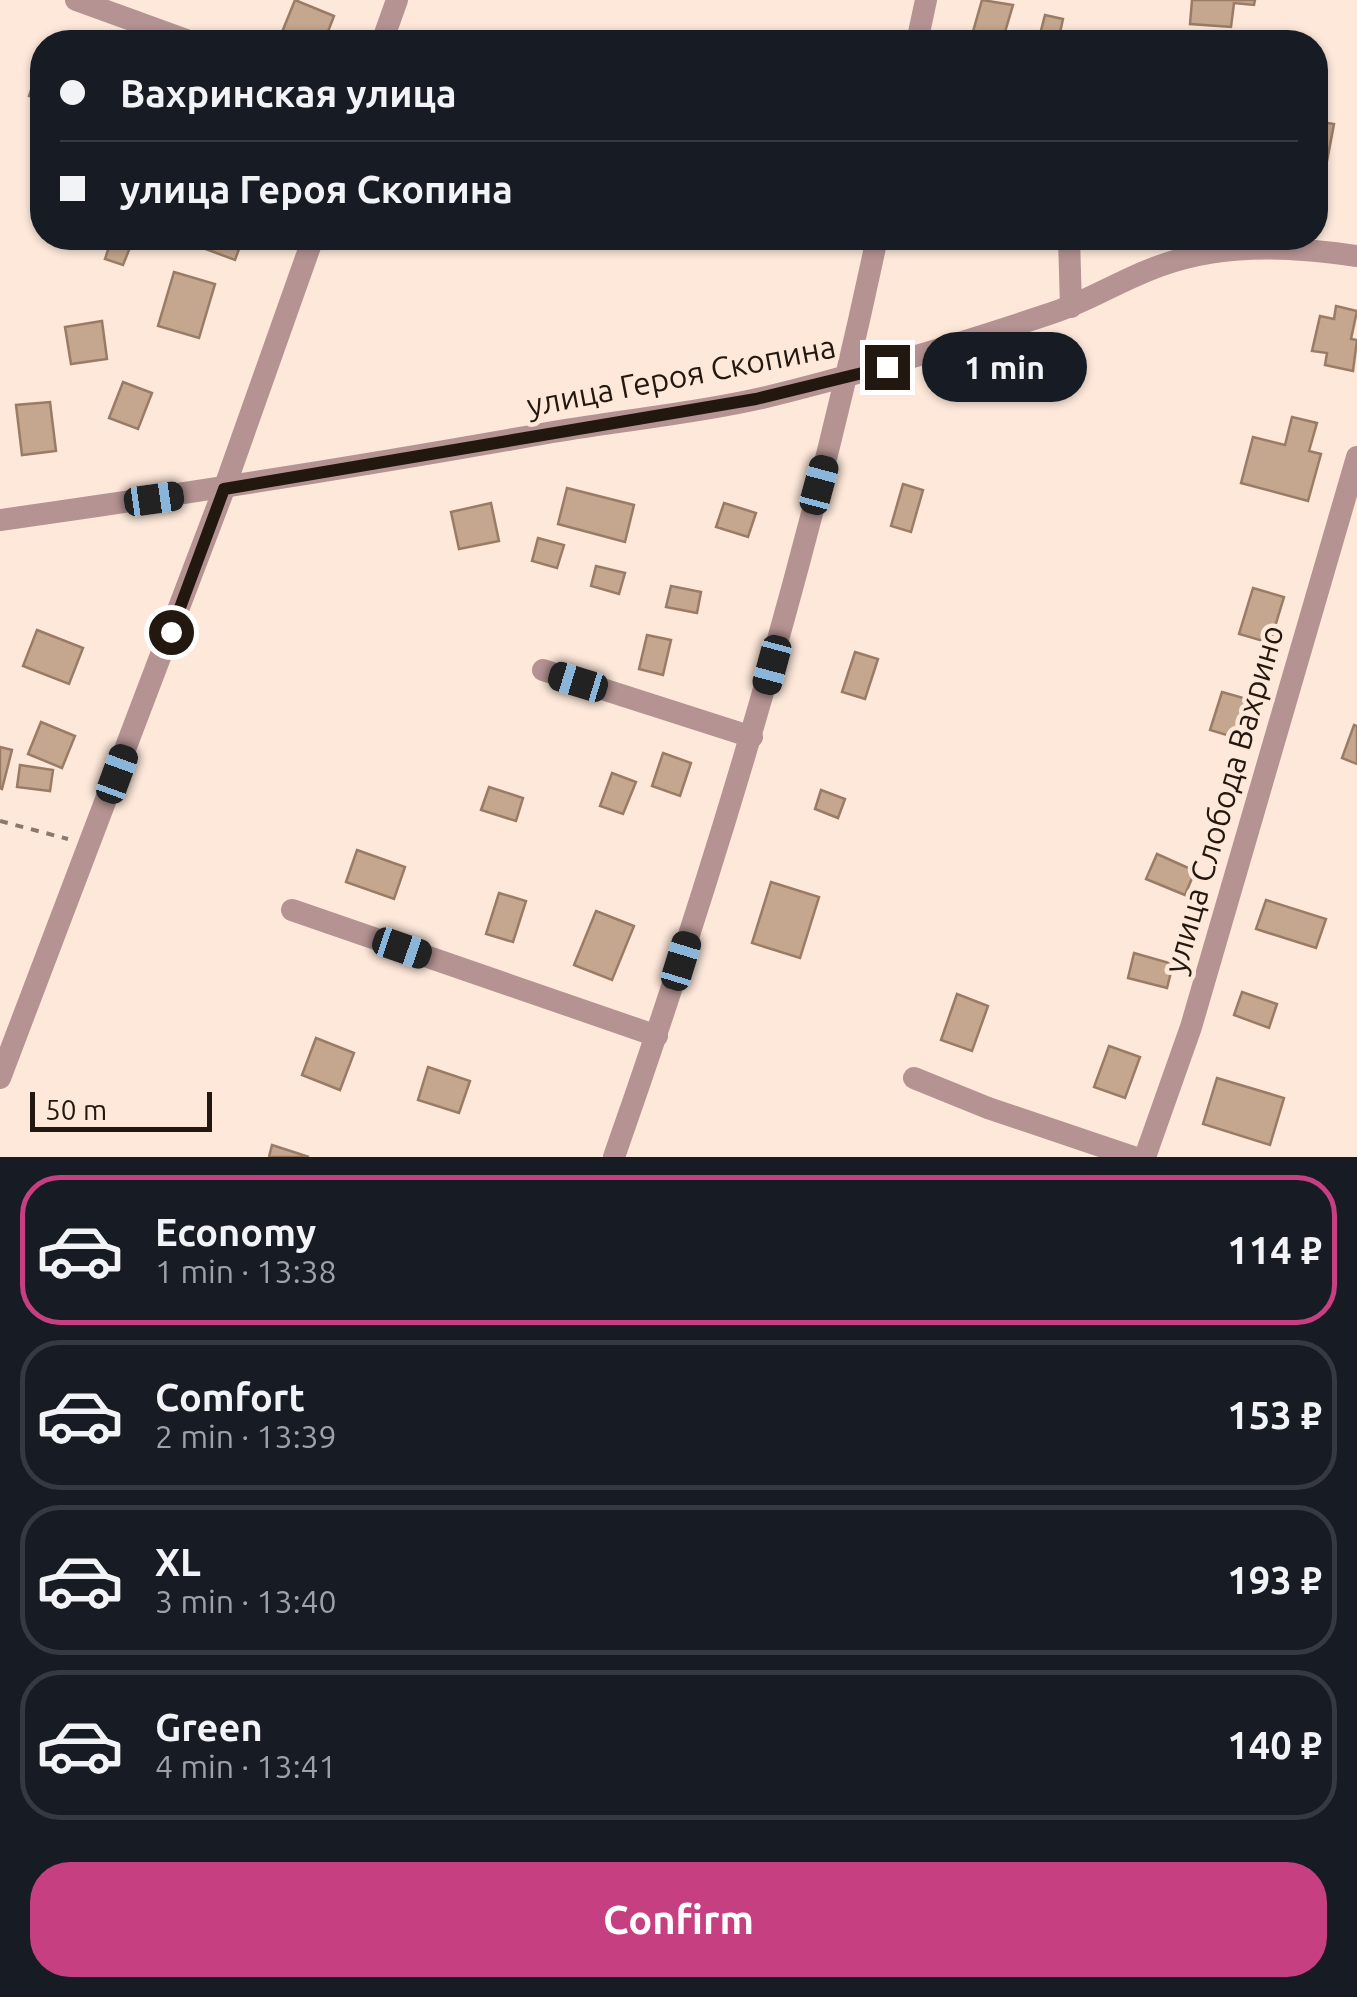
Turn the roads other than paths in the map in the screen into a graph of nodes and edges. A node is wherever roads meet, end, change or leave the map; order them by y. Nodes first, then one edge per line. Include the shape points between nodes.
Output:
1 (76, 0) edge
2 (397, 0) edge
3 (926, 0) edge
4 (159, 30) edge
5 (386, 30) edge
6 (920, 30) edge
7 (309, 250) edge
8 (874, 250) edge
9 (1070, 250) edge
10 (1223, 250) edge
11 (1313, 250) edge
12 (1357, 256) edge
13 (1072, 307) junction
14 (848, 377) junction
15 (1357, 457) edge
16 (224, 489) junction
17 (0, 520) edge
18 (543, 670) dead end
19 (752, 737) junction
20 (292, 910) dead end
21 (657, 1036) junction
22 (0, 1078) edge
23 (914, 1078) dead end
24 (614, 1157) edge
25 (1133, 1157) edge
26 (1145, 1157) edge

1 - 4 street
2 - 5 street
3 - 6 street
7 - 16 street
8 - 14 street
9 - 13 street
10 - 13 street, улица Героя Скопина via 1149,269
11 - 12 street, улица Героя Скопина
13 - 14 street, улица Героя Скопина
14 - 16 street, улица Героя Скопина via 756,399
14 - 19 street
15 - 26 street, улица Слобода Вахрино via 1191,1026
16 - 17 street, улица Героя Скопина
16 - 22 street
18 - 19 street
19 - 21 street
20 - 21 street
21 - 24 street
23 - 25 street

